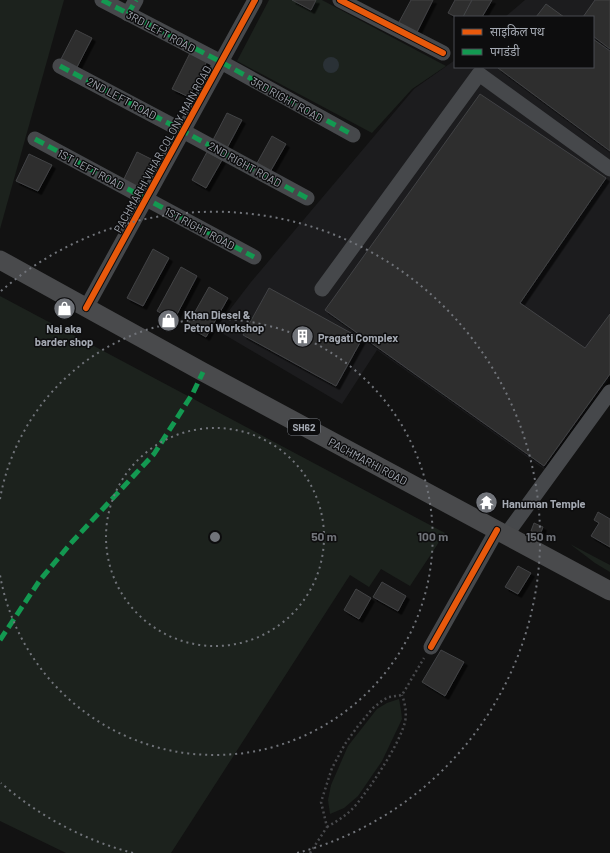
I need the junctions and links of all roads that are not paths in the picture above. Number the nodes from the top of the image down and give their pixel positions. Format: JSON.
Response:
{"nodes":[{"id":1,"x":102,"y":0,"type":"edge"},
{"id":2,"x":136,"y":0,"type":"edge"},
{"id":3,"x":255,"y":0,"type":"edge"},
{"id":4,"x":340,"y":0,"type":"edge"},
{"id":5,"x":128,"y":14,"type":"junction"},
{"id":6,"x":443,"y":53,"type":"dead end"},
{"id":7,"x":221,"y":62,"type":"junction"},
{"id":8,"x":60,"y":66,"type":"dead end"},
{"id":9,"x":183,"y":131,"type":"junction"},
{"id":10,"x":353,"y":135,"type":"dead end"},
{"id":11,"x":35,"y":139,"type":"dead end"},
{"id":12,"x":610,"y":169,"type":"edge"},
{"id":13,"x":307,"y":198,"type":"dead end"},
{"id":14,"x":146,"y":199,"type":"junction"},
{"id":15,"x":254,"y":257,"type":"dead end"},
{"id":16,"x":0,"y":260,"type":"edge"},
{"id":17,"x":322,"y":289,"type":"dead end"},
{"id":18,"x":86,"y":308,"type":"junction"},
{"id":19,"x":610,"y":392,"type":"edge"},
{"id":20,"x":501,"y":532,"type":"junction"},
{"id":21,"x":610,"y":591,"type":"edge"},
{"id":22,"x":431,"y":648,"type":"road end"}],
"edges":[{"from":1,"to":5,"type":"street","name":"3RD LEFT ROAD"},
{"from":2,"to":5,"type":"street"},
{"from":3,"to":7,"type":"street","name":"PACHMARHI VIHAR COLONY MAIN ROAD"},
{"from":4,"to":6,"type":"street"},
{"from":5,"to":7,"type":"street","name":"3RD LEFT ROAD"},
{"from":7,"to":9,"type":"street","name":"PACHMARHI VIHAR COLONY MAIN ROAD"},
{"from":7,"to":10,"type":"street","name":"3RD RIGHT ROAD"},
{"from":8,"to":9,"type":"street","name":"2ND LEFT ROAD"},
{"from":9,"to":13,"type":"street","name":"2ND RIGHT ROAD"},
{"from":9,"to":14,"type":"street","name":"PACHMARHI VIHAR COLONY MAIN ROAD"},
{"from":11,"to":14,"type":"street","name":"1ST LEFT ROAD"},
{"from":12,"to":17,"type":"street"},
{"from":14,"to":15,"type":"street","name":"1ST RIGHT ROAD"},
{"from":14,"to":18,"type":"street","name":"PACHMARHI VIHAR COLONY MAIN ROAD"},
{"from":16,"to":18,"type":"main road","name":"PACHMARHI ROAD","number":"SH62"},
{"from":18,"to":20,"type":"main road","name":"PACHMARHI ROAD","number":"SH62"},
{"from":19,"to":20,"type":"street"},
{"from":20,"to":21,"type":"main road","name":"PACHMARHI ROAD","number":"SH62"},
{"from":20,"to":22,"type":"street"}]}
